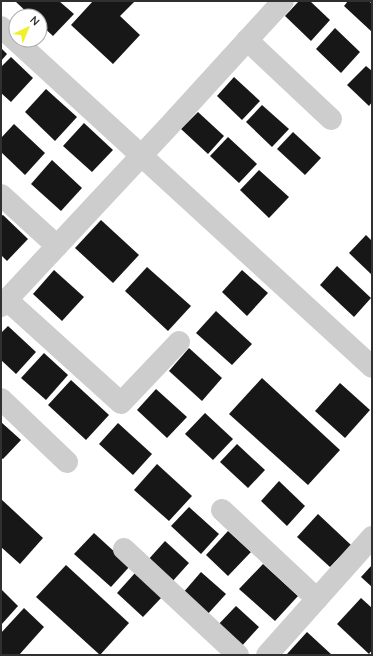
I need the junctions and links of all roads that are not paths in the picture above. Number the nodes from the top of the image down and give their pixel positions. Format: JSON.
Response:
{"nodes":[{"id":1,"x":283,"y":1,"type":"edge"},
{"id":2,"x":1,"y":27,"type":"edge"},
{"id":3,"x":247,"y":40,"type":"junction"},
{"id":4,"x":331,"y":119,"type":"dead end"},
{"id":5,"x":142,"y":155,"type":"junction"},
{"id":6,"x":1,"y":195,"type":"edge"},
{"id":7,"x":56,"y":246,"type":"junction"},
{"id":8,"x":4,"y":303,"type":"edge"},
{"id":9,"x":178,"y":342,"type":"dead end"},
{"id":10,"x":372,"y":367,"type":"edge"},
{"id":11,"x":1,"y":399,"type":"edge"},
{"id":12,"x":67,"y":462,"type":"dead end"},
{"id":13,"x":222,"y":510,"type":"dead end"},
{"id":14,"x":372,"y":537,"type":"edge"},
{"id":15,"x":124,"y":549,"type":"dead end"},
{"id":16,"x":317,"y":599,"type":"junction"},
{"id":17,"x":238,"y":655,"type":"edge"},
{"id":18,"x":267,"y":655,"type":"edge"}],
"edges":[{"from":1,"to":3,"type":"street"},
{"from":2,"to":5,"type":"street"},
{"from":3,"to":4,"type":"street"},
{"from":3,"to":5,"type":"street"},
{"from":5,"to":7,"type":"street"},
{"from":5,"to":10,"type":"street"},
{"from":6,"to":7,"type":"street"},
{"from":7,"to":8,"type":"street"},
{"from":8,"to":9,"type":"street"},
{"from":11,"to":12,"type":"street"},
{"from":13,"to":16,"type":"street"},
{"from":14,"to":16,"type":"street"},
{"from":15,"to":17,"type":"street"},
{"from":16,"to":18,"type":"street"}]}
